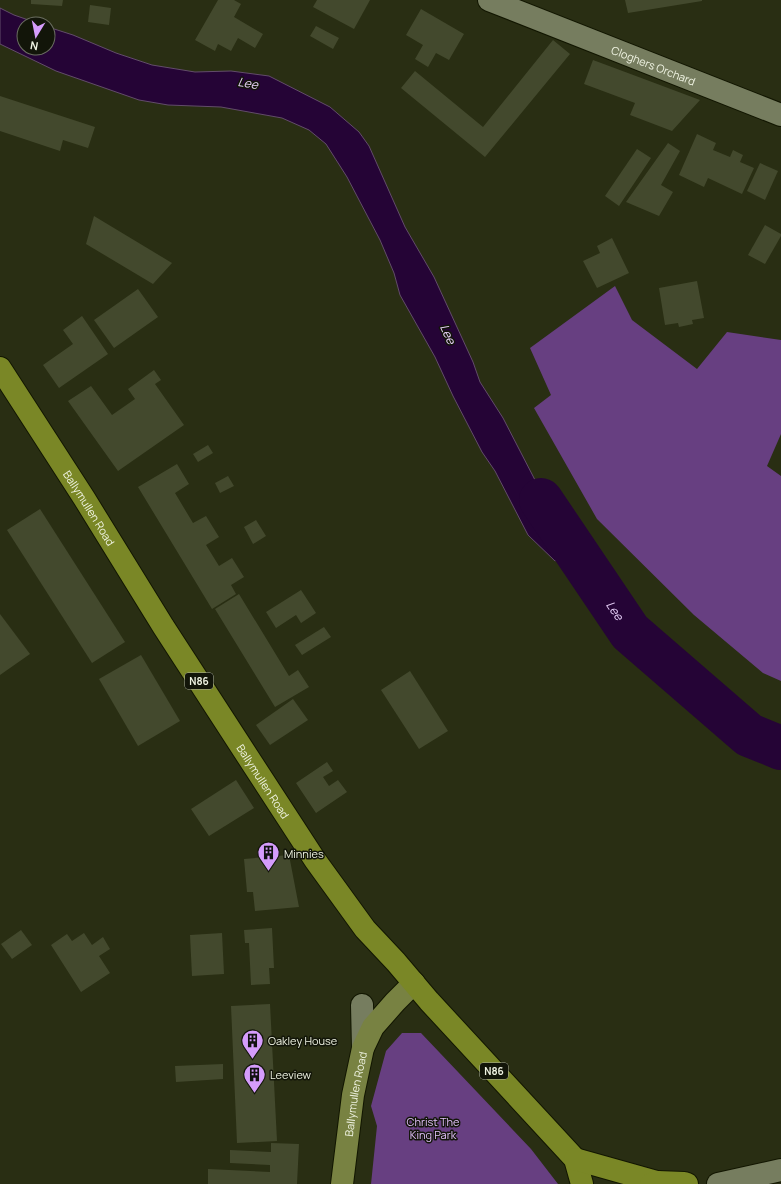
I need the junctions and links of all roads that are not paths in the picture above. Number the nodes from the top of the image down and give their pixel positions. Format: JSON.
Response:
{"nodes":[{"id":1,"x":489,"y":0,"type":"edge"},
{"id":2,"x":530,"y":7,"type":"edge"},
{"id":3,"x":781,"y":115,"type":"edge"},
{"id":4,"x":0,"y":368,"type":"edge"},
{"id":5,"x":414,"y":983,"type":"junction"},
{"id":6,"x":362,"y":1005,"type":"dead end"},
{"id":7,"x":363,"y":1048,"type":"junction"},
{"id":8,"x":575,"y":1159,"type":"junction"},
{"id":9,"x":781,"y":1170,"type":"edge"},
{"id":10,"x":654,"y":1183,"type":"edge"},
{"id":11,"x":342,"y":1184,"type":"edge"},
{"id":12,"x":582,"y":1184,"type":"edge"},
{"id":13,"x":688,"y":1184,"type":"edge"},
{"id":14,"x":718,"y":1184,"type":"edge"}],
"edges":[{"from":1,"to":2,"type":"street","name":"Cloghers Orchard"},
{"from":2,"to":3,"type":"street","name":"Cloghers Orchard"},
{"from":4,"to":5,"type":"main road","name":"Ballymullen Road","number":"N86"},
{"from":5,"to":7,"type":"main road"},
{"from":5,"to":8,"type":"main road","name":"Ballymullen Road","number":"N86"},
{"from":6,"to":7,"type":"street","name":"Ballymullen Road"},
{"from":7,"to":11,"type":"main road","name":"Ballymullen Road"},
{"from":8,"to":10,"type":"main road"},
{"from":8,"to":12,"type":"main road","number":"N86"},
{"from":9,"to":14,"type":"street"},
{"from":10,"to":13,"type":"main road"}]}
